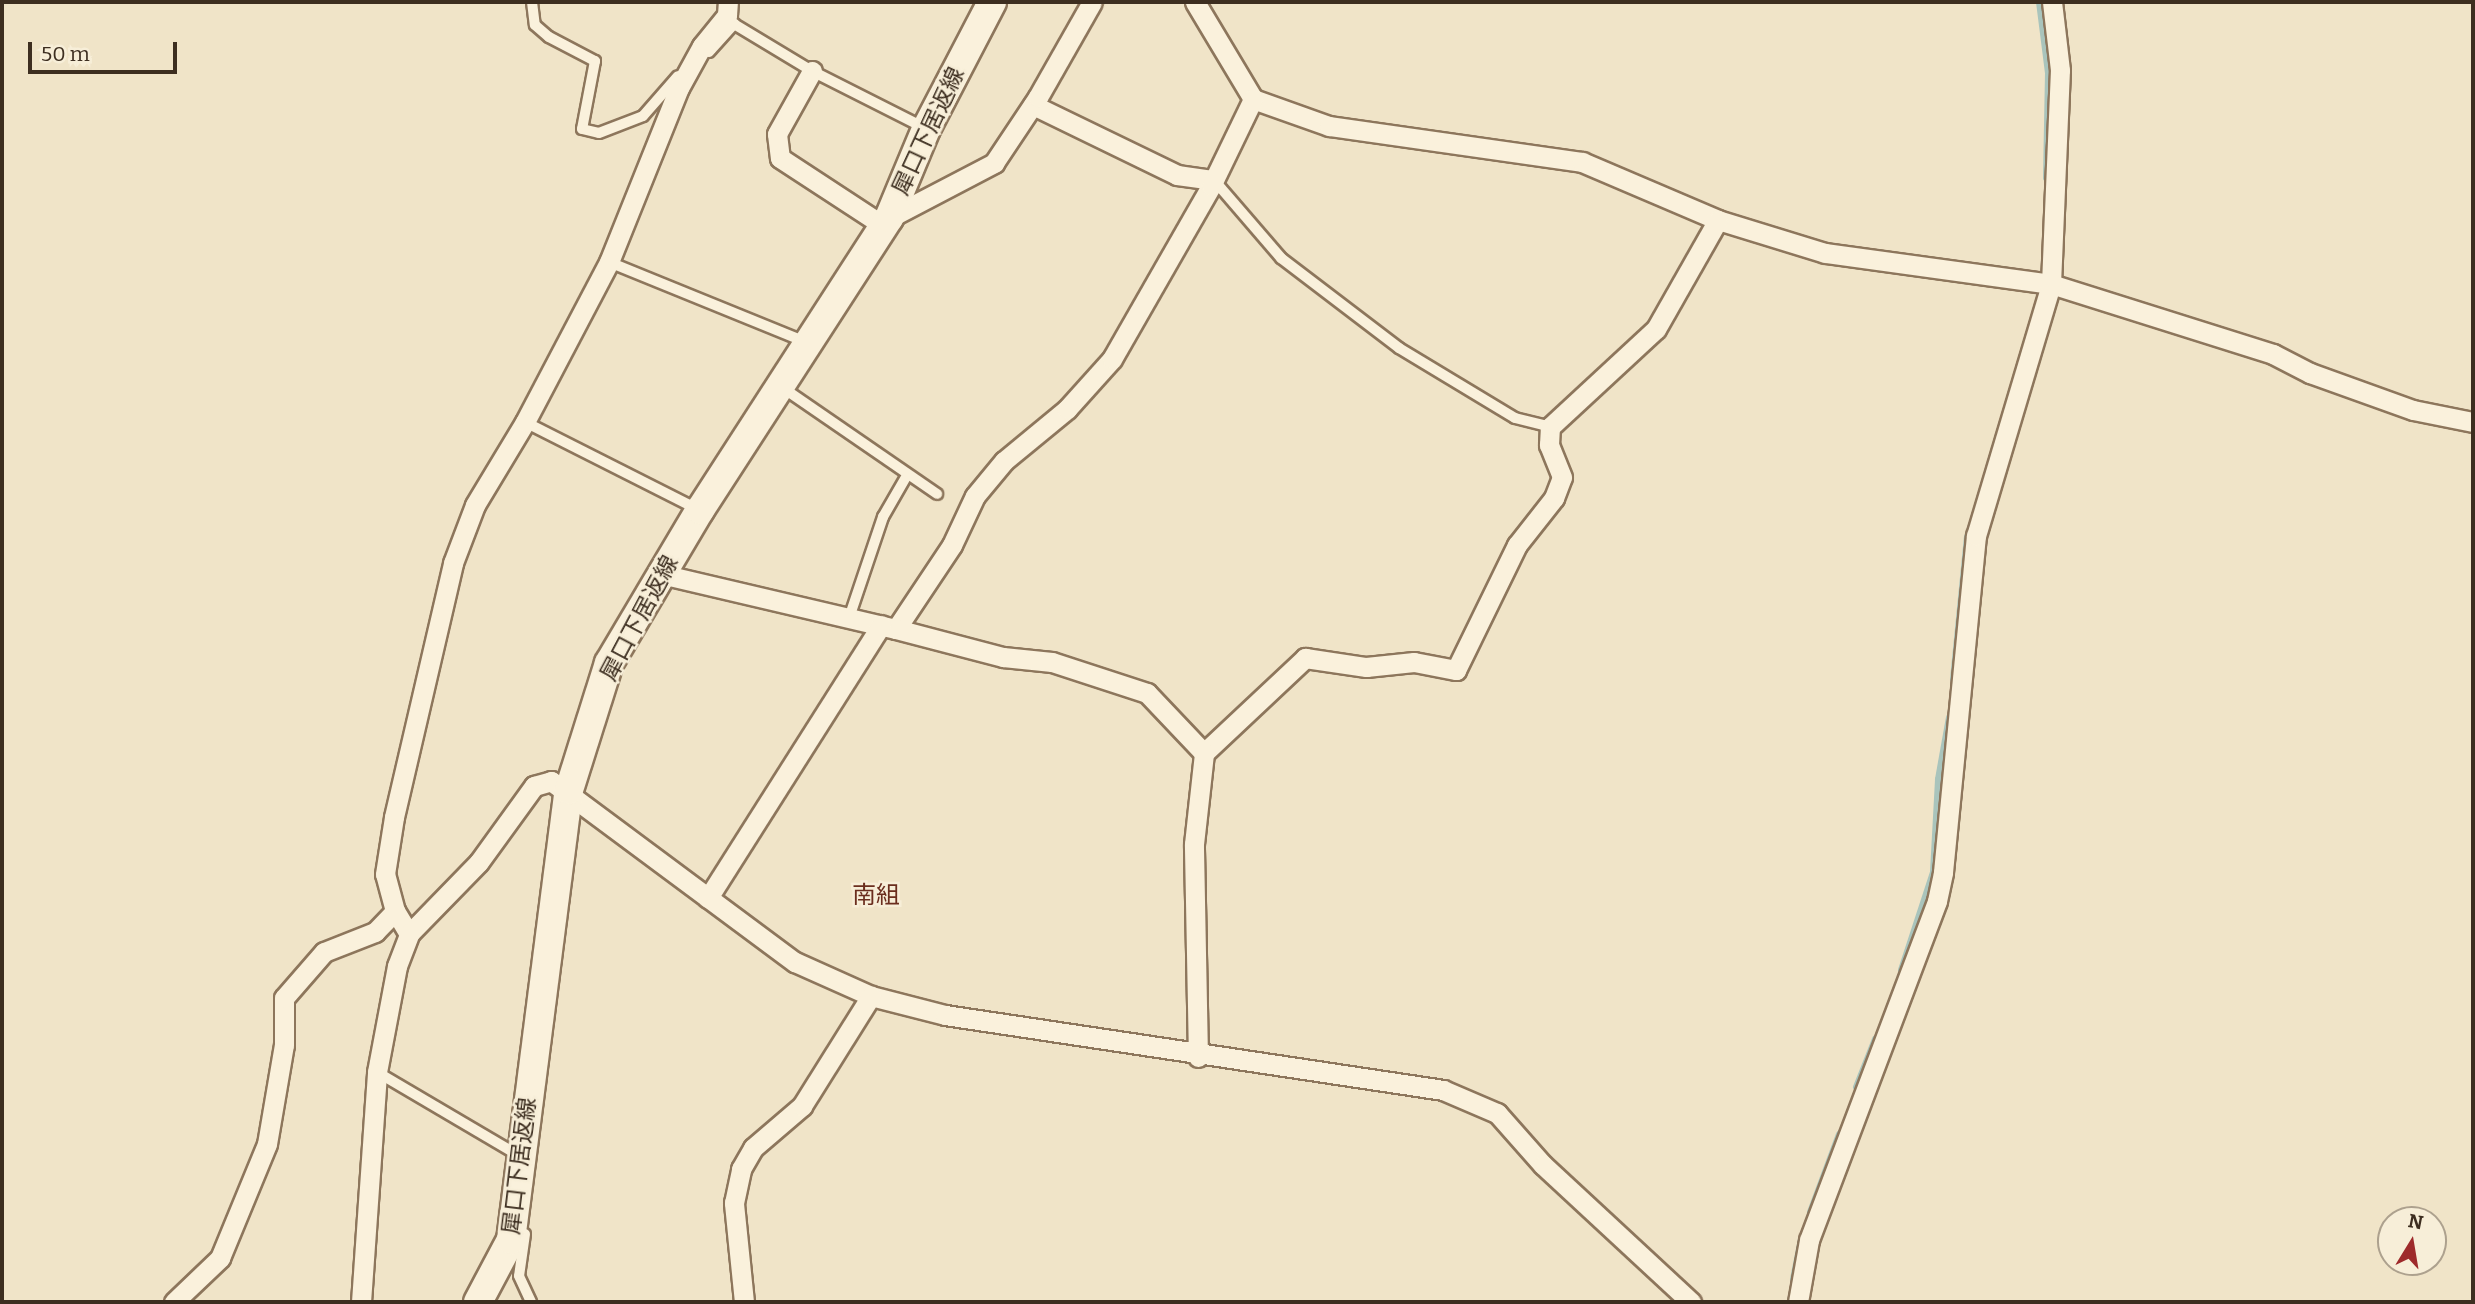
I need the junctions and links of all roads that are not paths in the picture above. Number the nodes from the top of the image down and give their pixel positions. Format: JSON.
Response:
{"nodes":[{"id":1,"x":532,"y":2,"type":"edge"},
{"id":2,"x":728,"y":2,"type":"edge"},
{"id":3,"x":992,"y":2,"type":"edge"},
{"id":4,"x":1092,"y":2,"type":"edge"},
{"id":5,"x":1195,"y":2,"type":"edge"},
{"id":6,"x":2052,"y":2,"type":"edge"},
{"id":7,"x":697,"y":55,"type":"junction"},
{"id":8,"x":812,"y":71,"type":"junction"},
{"id":9,"x":685,"y":78,"type":"junction"},
{"id":10,"x":1253,"y":99,"type":"junction"},
{"id":11,"x":1033,"y":105,"type":"junction"},
{"id":12,"x":926,"y":129,"type":"junction"},
{"id":13,"x":1214,"y":180,"type":"junction"},
{"id":14,"x":1718,"y":220,"type":"junction"},
{"id":15,"x":886,"y":222,"type":"junction"},
{"id":16,"x":609,"y":262,"type":"junction"},
{"id":17,"x":2051,"y":284,"type":"junction"},
{"id":18,"x":808,"y":343,"type":"junction"},
{"id":19,"x":780,"y":386,"type":"junction"},
{"id":20,"x":525,"y":422,"type":"junction"},
{"id":21,"x":2473,"y":422,"type":"edge"},
{"id":22,"x":1550,"y":427,"type":"junction"},
{"id":23,"x":906,"y":477,"type":"junction"},
{"id":24,"x":937,"y":494,"type":"dead end"},
{"id":25,"x":701,"y":510,"type":"junction"},
{"id":26,"x":661,"y":574,"type":"junction"},
{"id":27,"x":849,"y":618,"type":"junction"},
{"id":28,"x":888,"y":627,"type":"junction"},
{"id":29,"x":1204,"y":753,"type":"junction"},
{"id":30,"x":569,"y":790,"type":"junction"},
{"id":31,"x":708,"y":898,"type":"junction"},
{"id":32,"x":395,"y":911,"type":"junction"},
{"id":33,"x":409,"y":933,"type":"junction"},
{"id":34,"x":871,"y":996,"type":"junction"},
{"id":35,"x":1198,"y":1057,"type":"junction"},
{"id":36,"x":377,"y":1072,"type":"junction"},
{"id":37,"x":528,"y":1161,"type":"junction"},
{"id":38,"x":526,"y":1227,"type":"dead end"},
{"id":39,"x":174,"y":1302,"type":"edge"},
{"id":40,"x":361,"y":1302,"type":"edge"},
{"id":41,"x":478,"y":1302,"type":"edge"},
{"id":42,"x":531,"y":1302,"type":"edge"},
{"id":43,"x":744,"y":1302,"type":"edge"},
{"id":44,"x":1691,"y":1302,"type":"edge"},
{"id":45,"x":1798,"y":1302,"type":"edge"}],
"edges":[{"from":1,"to":7,"type":"lane"},
{"from":2,"to":7,"type":"street"},
{"from":3,"to":12,"type":"main road","name":"犀口下居返線"},
{"from":4,"to":11,"type":"street"},
{"from":5,"to":10,"type":"street"},
{"from":6,"to":17,"type":"street"},
{"from":7,"to":9,"type":"street"},
{"from":8,"to":9,"type":"lane"},
{"from":8,"to":12,"type":"lane"},
{"from":8,"to":15,"type":"street"},
{"from":9,"to":16,"type":"street"},
{"from":10,"to":13,"type":"street"},
{"from":10,"to":14,"type":"street"},
{"from":11,"to":13,"type":"street"},
{"from":11,"to":15,"type":"street"},
{"from":12,"to":15,"type":"main road","name":"犀口下居返線"},
{"from":13,"to":22,"type":"lane"},
{"from":13,"to":28,"type":"street"},
{"from":14,"to":17,"type":"street"},
{"from":14,"to":22,"type":"street"},
{"from":15,"to":18,"type":"main road","name":"犀口下居返線"},
{"from":16,"to":18,"type":"lane"},
{"from":16,"to":20,"type":"street"},
{"from":17,"to":21,"type":"street"},
{"from":17,"to":45,"type":"street"},
{"from":18,"to":19,"type":"main road","name":"犀口下居返線"},
{"from":19,"to":23,"type":"lane"},
{"from":19,"to":25,"type":"main road","name":"犀口下居返線"},
{"from":20,"to":25,"type":"lane"},
{"from":20,"to":32,"type":"street"},
{"from":22,"to":29,"type":"street"},
{"from":23,"to":24,"type":"lane"},
{"from":23,"to":27,"type":"lane"},
{"from":25,"to":26,"type":"main road","name":"犀口下居返線"},
{"from":26,"to":27,"type":"street"},
{"from":26,"to":30,"type":"main road","name":"犀口下居返線"},
{"from":27,"to":28,"type":"street"},
{"from":28,"to":29,"type":"street"},
{"from":28,"to":31,"type":"street"},
{"from":29,"to":35,"type":"street"},
{"from":30,"to":31,"type":"street"},
{"from":30,"to":33,"type":"street"},
{"from":30,"to":37,"type":"main road","name":"犀口下居返線"},
{"from":31,"to":34,"type":"street"},
{"from":32,"to":33,"type":"street"},
{"from":32,"to":39,"type":"street"},
{"from":33,"to":36,"type":"street"},
{"from":34,"to":35,"type":"street"},
{"from":34,"to":43,"type":"street"},
{"from":35,"to":44,"type":"street"},
{"from":36,"to":37,"type":"lane"},
{"from":36,"to":40,"type":"street"},
{"from":37,"to":41,"type":"main road","name":"犀口下居返線"},
{"from":38,"to":42,"type":"lane"}]}
